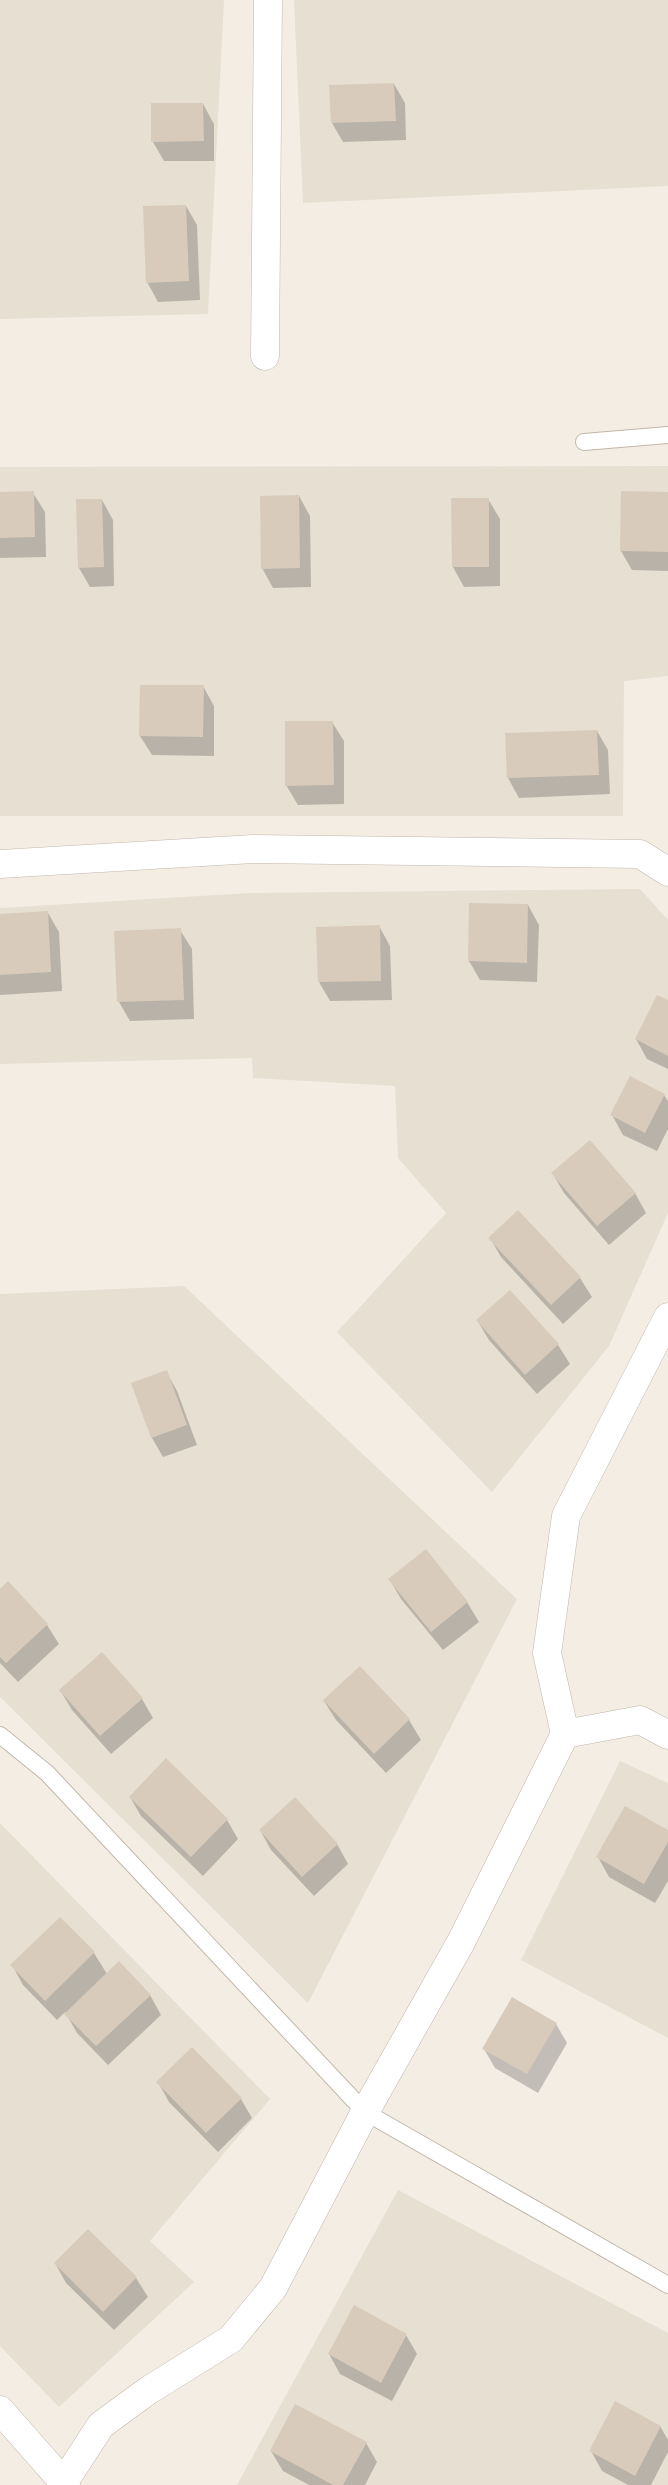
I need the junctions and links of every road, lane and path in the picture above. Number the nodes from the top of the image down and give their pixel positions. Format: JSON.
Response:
{"nodes":[{"id":1,"x":268,"y":0,"type":"edge"},
{"id":2,"x":265,"y":356,"type":"dead end"},
{"id":3,"x":668,"y":435,"type":"edge"},
{"id":4,"x":584,"y":442,"type":"dead end"},
{"id":5,"x":0,"y":864,"type":"edge"},
{"id":6,"x":668,"y":872,"type":"edge"},
{"id":7,"x":668,"y":1317,"type":"edge"},
{"id":8,"x":565,"y":1734,"type":"junction"},
{"id":9,"x":0,"y":1735,"type":"edge"},
{"id":10,"x":668,"y":1735,"type":"edge"},
{"id":11,"x":365,"y":2112,"type":"junction"},
{"id":12,"x":668,"y":2285,"type":"edge"},
{"id":13,"x":0,"y":2410,"type":"edge"},
{"id":14,"x":64,"y":2483,"type":"edge"}],
"edges":[{"from":1,"to":2,"type":"street"},
{"from":3,"to":4,"type":"lane"},
{"from":5,"to":6,"type":"street"},
{"from":7,"to":8,"type":"street"},
{"from":8,"to":10,"type":"street"},
{"from":8,"to":11,"type":"street"},
{"from":9,"to":11,"type":"lane"},
{"from":11,"to":12,"type":"lane"},
{"from":11,"to":14,"type":"street"},
{"from":13,"to":14,"type":"street"}]}
